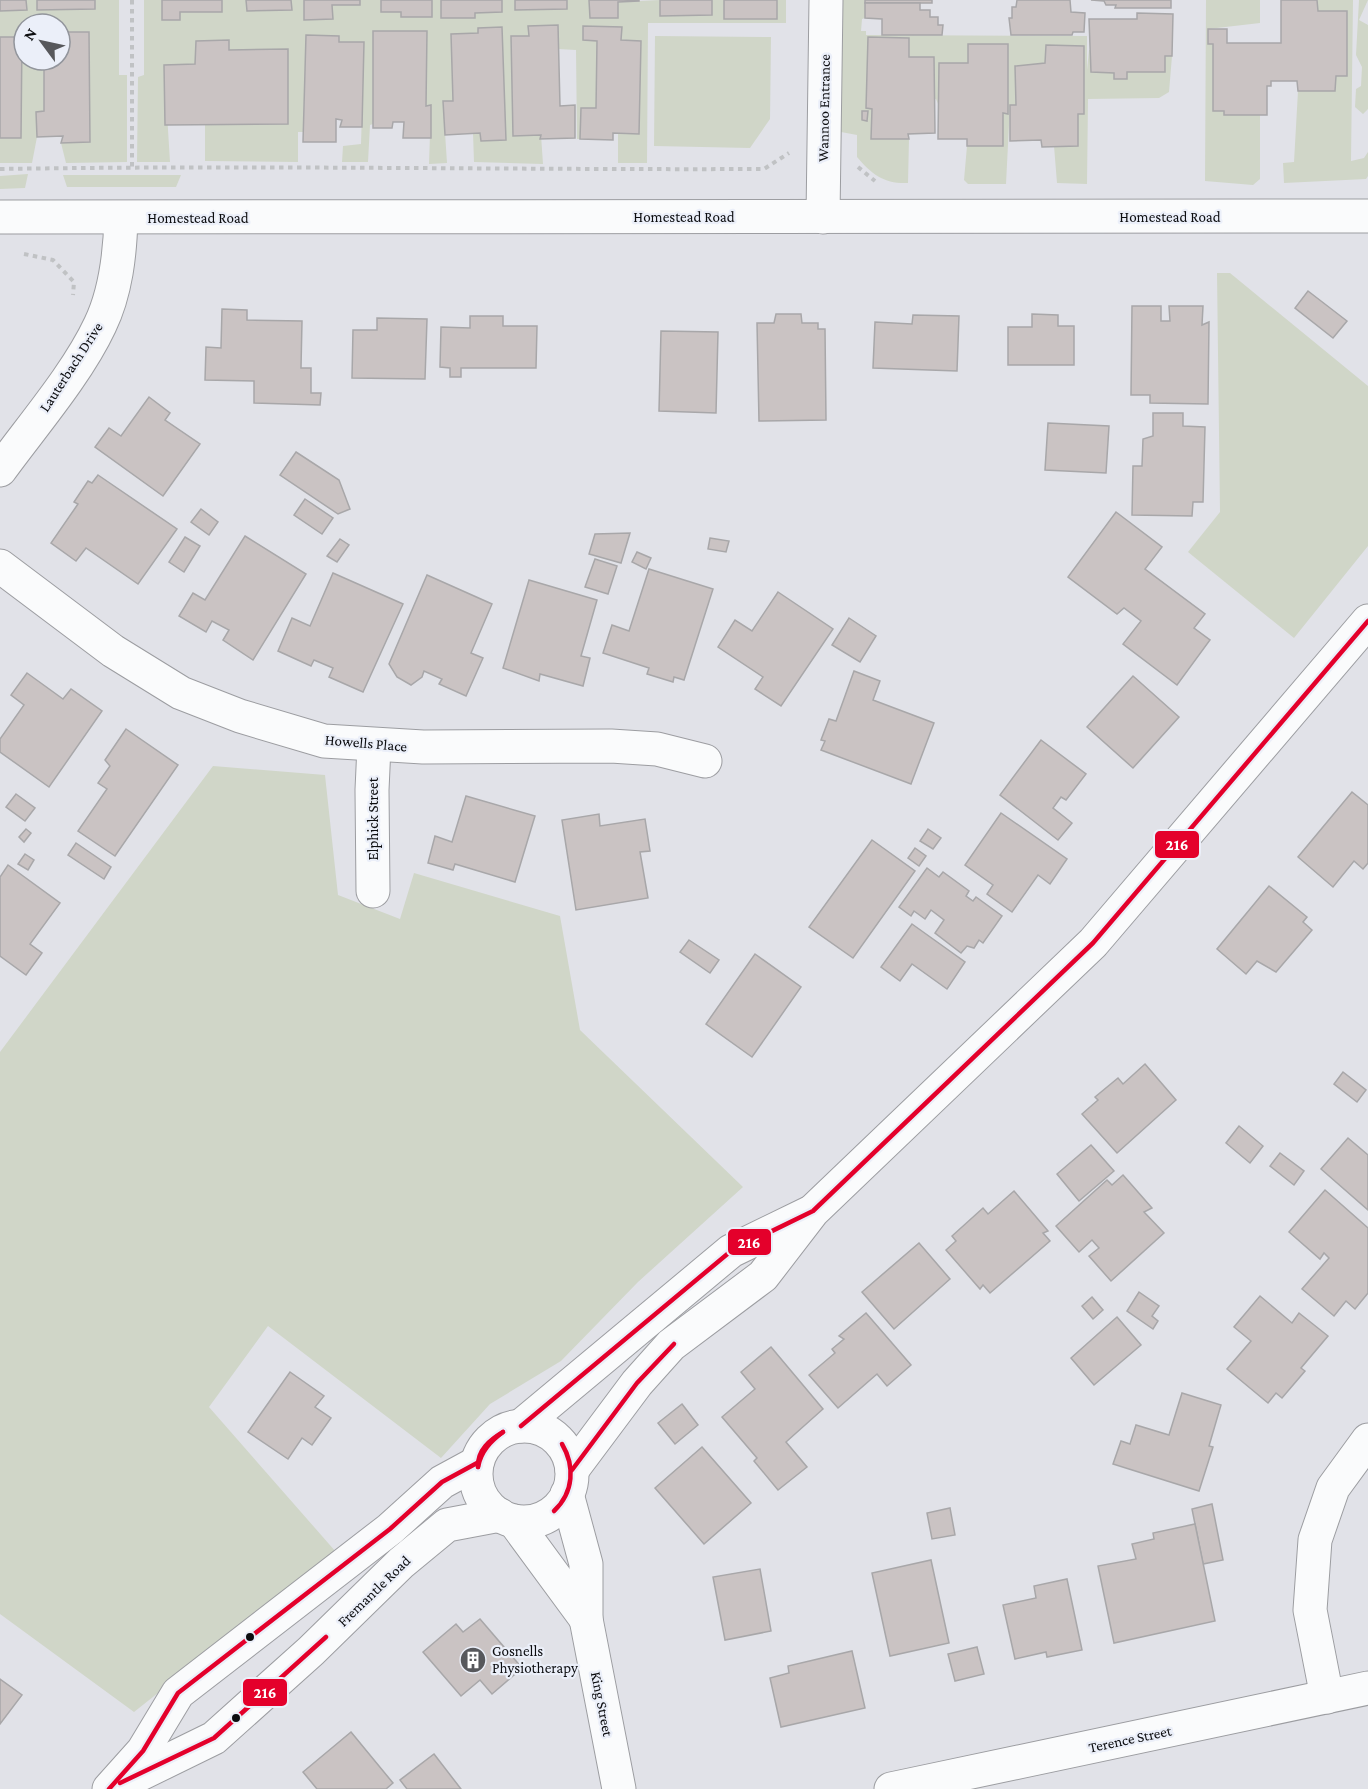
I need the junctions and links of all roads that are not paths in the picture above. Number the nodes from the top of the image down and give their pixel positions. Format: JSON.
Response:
{"nodes":[{"id":1,"x":826,"y":0,"type":"edge"},
{"id":2,"x":1368,"y":216,"type":"edge"},
{"id":3,"x":823,"y":217,"type":"junction"},
{"id":4,"x":0,"y":218,"type":"edge"},
{"id":5,"x":122,"y":218,"type":"junction"},
{"id":6,"x":0,"y":470,"type":"edge"},
{"id":7,"x":0,"y":566,"type":"edge"},
{"id":8,"x":1368,"y":621,"type":"edge"},
{"id":9,"x":374,"y":746,"type":"junction"},
{"id":10,"x":705,"y":761,"type":"dead end"},
{"id":11,"x":373,"y":891,"type":"dead end"},
{"id":12,"x":813,"y":1211,"type":"junction"},
{"id":13,"x":521,"y":1426,"type":"junction"},
{"id":14,"x":1368,"y":1440,"type":"edge"},
{"id":15,"x":477,"y":1463,"type":"junction"},
{"id":16,"x":570,"y":1482,"type":"junction"},
{"id":17,"x":507,"y":1518,"type":"junction"},
{"id":18,"x":586,"y":1619,"type":"junction"},
{"id":19,"x":1368,"y":1688,"type":"edge"},
{"id":20,"x":1327,"y":1697,"type":"junction"},
{"id":21,"x":110,"y":1789,"type":"edge"},
{"id":22,"x":619,"y":1789,"type":"edge"},
{"id":23,"x":891,"y":1789,"type":"edge"}],
"edges":[{"from":1,"to":3,"type":"street","name":"Wannoo Entrance"},
{"from":2,"to":3,"type":"street","name":"Homestead Road"},
{"from":3,"to":5,"type":"street","name":"Homestead Road"},
{"from":4,"to":5,"type":"street","name":"Homestead Road"},
{"from":5,"to":6,"type":"street","name":"Lauterbach Drive"},
{"from":7,"to":9,"type":"street","name":"Howells Place"},
{"from":8,"to":12,"type":"street"},
{"from":9,"to":10,"type":"street","name":"Howells Place"},
{"from":9,"to":11,"type":"street","name":"Elphick Street"},
{"from":12,"to":13,"type":"street"},
{"from":12,"to":16,"type":"street"},
{"from":13,"to":15,"type":"street"},
{"from":13,"to":16,"type":"street"},
{"from":14,"to":20,"type":"street"},
{"from":15,"to":17,"type":"street"},
{"from":15,"to":21,"type":"street","name":"Fremantle Road"},
{"from":16,"to":17,"type":"street"},
{"from":16,"to":18,"type":"street","name":"King Street"},
{"from":17,"to":18,"type":"street","name":"King Street"},
{"from":17,"to":21,"type":"street","name":"Fremantle Road"},
{"from":18,"to":22,"type":"street","name":"King Street"},
{"from":19,"to":20,"type":"street","name":"Terence Street"},
{"from":20,"to":23,"type":"street","name":"Terence Street"}]}
